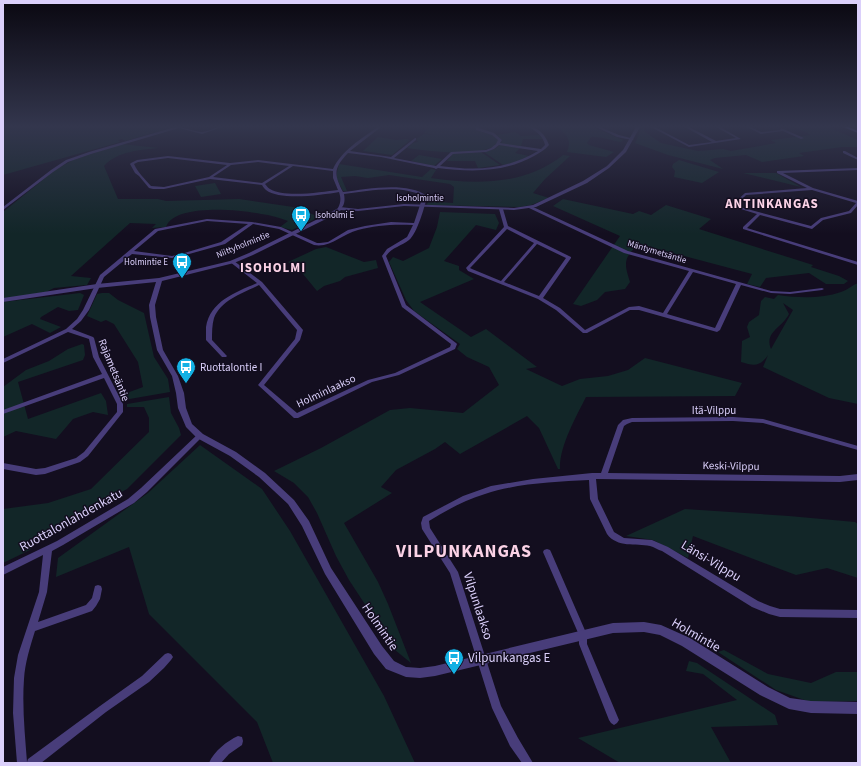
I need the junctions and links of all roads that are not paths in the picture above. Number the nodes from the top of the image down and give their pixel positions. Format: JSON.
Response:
{"nodes":[{"id":1,"x":64,"y":163,"type":"edge"},
{"id":2,"x":134,"y":163,"type":"edge"},
{"id":3,"x":219,"y":163,"type":"edge"},
{"id":4,"x":242,"y":163,"type":"edge"},
{"id":5,"x":273,"y":163,"type":"edge"},
{"id":6,"x":337,"y":163,"type":"edge"},
{"id":7,"x":413,"y":163,"type":"edge"},
{"id":8,"x":442,"y":163,"type":"edge"},
{"id":9,"x":518,"y":163,"type":"edge"},
{"id":10,"x":612,"y":163,"type":"edge"},
{"id":11,"x":230,"y":164,"type":"junction"},
{"id":12,"x":292,"y":165,"type":"junction"},
{"id":13,"x":436,"y":168,"type":"junction"},
{"id":14,"x":858,"y":169,"type":"edge"},
{"id":15,"x":334,"y":170,"type":"junction"},
{"id":16,"x":210,"y":178,"type":"junction"},
{"id":17,"x":263,"y":184,"type":"junction"},
{"id":18,"x":812,"y":189,"type":"junction"},
{"id":19,"x":341,"y":192,"type":"junction"},
{"id":20,"x":858,"y":202,"type":"edge"},
{"id":21,"x":423,"y":206,"type":"junction"},
{"id":22,"x":530,"y":207,"type":"junction"},
{"id":23,"x":340,"y":208,"type":"junction"},
{"id":24,"x":501,"y":209,"type":"junction"},
{"id":25,"x":3,"y":210,"type":"edge"},
{"id":26,"x":760,"y":213,"type":"junction"},
{"id":27,"x":252,"y":223,"type":"junction"},
{"id":28,"x":415,"y":224,"type":"junction"},
{"id":29,"x":506,"y":227,"type":"junction"},
{"id":30,"x":294,"y":233,"type":"junction"},
{"id":31,"x":537,"y":242,"type":"junction"},
{"id":32,"x":130,"y":252,"type":"junction"},
{"id":33,"x":232,"y":262,"type":"junction"},
{"id":34,"x":858,"y":264,"type":"edge"},
{"id":35,"x":691,"y":271,"type":"junction"},
{"id":36,"x":159,"y":280,"type":"junction"},
{"id":37,"x":260,"y":283,"type":"junction"},
{"id":38,"x":501,"y":283,"type":"junction"},
{"id":39,"x":739,"y":283,"type":"junction"},
{"id":40,"x":98,"y":286,"type":"junction"},
{"id":41,"x":822,"y":289,"type":"dead end"},
{"id":42,"x":540,"y":298,"type":"junction"},
{"id":43,"x":3,"y":300,"type":"edge"},
{"id":44,"x":664,"y":315,"type":"junction"},
{"id":45,"x":68,"y":330,"type":"junction"},
{"id":46,"x":224,"y":356,"type":"dead end"},
{"id":47,"x":3,"y":361,"type":"edge"},
{"id":48,"x":105,"y":375,"type":"junction"},
{"id":49,"x":3,"y":412,"type":"edge"},
{"id":50,"x":200,"y":436,"type":"junction"},
{"id":51,"x":858,"y":448,"type":"edge"},
{"id":52,"x":3,"y":466,"type":"edge"},
{"id":53,"x":592,"y":476,"type":"junction"},
{"id":54,"x":604,"y":476,"type":"junction"},
{"id":55,"x":858,"y":476,"type":"edge"},
{"id":56,"x":48,"y":549,"type":"junction"},
{"id":57,"x":547,"y":552,"type":"dead end"},
{"id":58,"x":3,"y":571,"type":"edge"},
{"id":59,"x":98,"y":589,"type":"dead end"},
{"id":60,"x":858,"y":614,"type":"edge"},
{"id":61,"x":32,"y":628,"type":"junction"},
{"id":62,"x":583,"y":635,"type":"junction"},
{"id":63,"x":168,"y":657,"type":"dead end"},
{"id":64,"x":481,"y":659,"type":"junction"},
{"id":65,"x":858,"y":708,"type":"edge"},
{"id":66,"x":614,"y":720,"type":"dead end"},
{"id":67,"x":238,"y":741,"type":"dead end"},
{"id":68,"x":22,"y":763,"type":"edge"},
{"id":69,"x":32,"y":763,"type":"edge"},
{"id":70,"x":214,"y":763,"type":"edge"},
{"id":71,"x":528,"y":763,"type":"edge"}],
"edges":[{"from":1,"to":25,"type":"street"},
{"from":2,"to":16,"type":"street"},
{"from":3,"to":11,"type":"street"},
{"from":4,"to":11,"type":"street"},
{"from":5,"to":12,"type":"street"},
{"from":6,"to":15,"type":"street"},
{"from":7,"to":13,"type":"street"},
{"from":8,"to":13,"type":"street"},
{"from":9,"to":13,"type":"street"},
{"from":10,"to":22,"type":"street","name":"Isoholmintie"},
{"from":11,"to":16,"type":"street"},
{"from":12,"to":15,"type":"street"},
{"from":12,"to":17,"type":"street"},
{"from":14,"to":18,"type":"street"},
{"from":15,"to":19,"type":"street"},
{"from":16,"to":17,"type":"street"},
{"from":17,"to":19,"type":"street"},
{"from":18,"to":20,"type":"street"},
{"from":18,"to":26,"type":"street"},
{"from":19,"to":21,"type":"street"},
{"from":19,"to":23,"type":"street"},
{"from":20,"to":26,"type":"street"},
{"from":21,"to":23,"type":"street","name":"Isoholmintie"},
{"from":21,"to":24,"type":"street","name":"Isoholmintie"},
{"from":21,"to":28,"type":"street"},
{"from":22,"to":24,"type":"street","name":"Isoholmintie"},
{"from":22,"to":35,"type":"street","name":"Mäntymetsäntie"},
{"from":23,"to":30,"type":"street","name":"Niittyholmintie"},
{"from":24,"to":29,"type":"street"},
{"from":26,"to":34,"type":"street"},
{"from":27,"to":30,"type":"street"},
{"from":27,"to":32,"type":"street"},
{"from":27,"to":32,"type":"street"},
{"from":28,"to":30,"type":"street"},
{"from":28,"to":37,"type":"street","name":"Holminlaakso"},
{"from":29,"to":31,"type":"street"},
{"from":29,"to":38,"type":"street"},
{"from":30,"to":33,"type":"street","name":"Niittyholmintie"},
{"from":31,"to":38,"type":"street"},
{"from":31,"to":42,"type":"street"},
{"from":32,"to":40,"type":"street"},
{"from":33,"to":36,"type":"street","name":"Niittyholmintie"},
{"from":33,"to":37,"type":"street","name":"Holminlaakso"},
{"from":35,"to":39,"type":"street","name":"Mäntymetsäntie"},
{"from":35,"to":44,"type":"street"},
{"from":36,"to":40,"type":"street","name":"Niittyholmintie"},
{"from":36,"to":50,"type":"street","name":"Holmintie"},
{"from":37,"to":46,"type":"street"},
{"from":38,"to":42,"type":"street"},
{"from":39,"to":41,"type":"street","name":"Mäntymetsäntie"},
{"from":39,"to":44,"type":"street"},
{"from":40,"to":43,"type":"street","name":"Niittyholmintie"},
{"from":40,"to":45,"type":"street"},
{"from":42,"to":44,"type":"street"},
{"from":45,"to":47,"type":"street"},
{"from":45,"to":48,"type":"street","name":"Rajametsäntie"},
{"from":48,"to":49,"type":"street"},
{"from":48,"to":52,"type":"street","name":"Rajametsäntie"},
{"from":50,"to":56,"type":"street","name":"Ruottalonlahdenkatu"},
{"from":50,"to":64,"type":"street","name":"Holmintie"},
{"from":51,"to":54,"type":"street","name":"Itä-Vilppu"},
{"from":53,"to":54,"type":"street","name":"Vilpunlaakso"},
{"from":53,"to":60,"type":"street","name":"Länsi-Vilppu"},
{"from":53,"to":64,"type":"street","name":"Vilpunlaakso"},
{"from":54,"to":55,"type":"street","name":"Keski-Vilppu"},
{"from":56,"to":58,"type":"street","name":"Ruottalonlahdenkatu"},
{"from":56,"to":61,"type":"street"},
{"from":57,"to":62,"type":"street"},
{"from":59,"to":61,"type":"street"},
{"from":61,"to":68,"type":"street"},
{"from":62,"to":64,"type":"street","name":"Holmintie"},
{"from":62,"to":65,"type":"street","name":"Holmintie"},
{"from":62,"to":66,"type":"street"},
{"from":63,"to":69,"type":"street"},
{"from":64,"to":71,"type":"street","name":"Vilpunlaakso"},
{"from":67,"to":70,"type":"street"}]}
